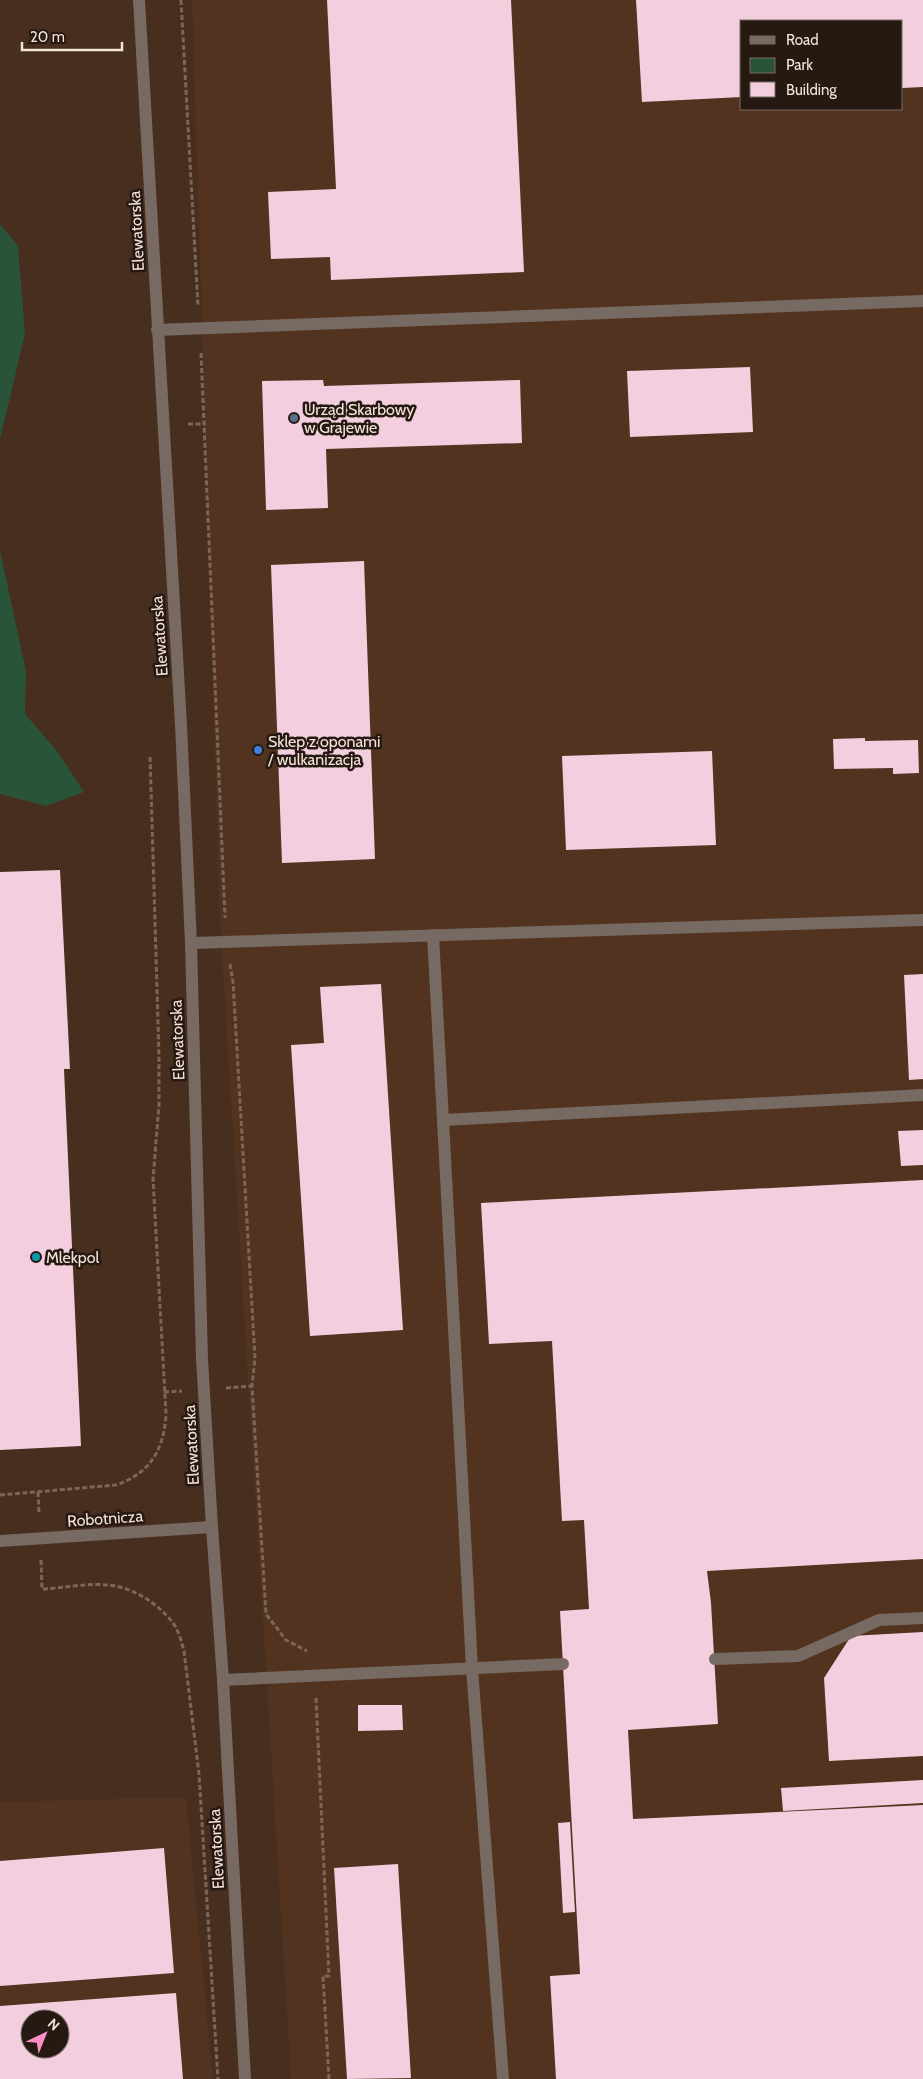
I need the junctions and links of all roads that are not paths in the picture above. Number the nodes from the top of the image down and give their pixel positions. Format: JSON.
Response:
{"nodes":[{"id":1,"x":140,"y":0,"type":"edge"},
{"id":2,"x":923,"y":301,"type":"edge"},
{"id":3,"x":157,"y":330,"type":"junction"},
{"id":4,"x":923,"y":920,"type":"edge"},
{"id":5,"x":433,"y":936,"type":"junction"},
{"id":6,"x":191,"y":943,"type":"junction"},
{"id":7,"x":923,"y":1095,"type":"edge"},
{"id":8,"x":443,"y":1120,"type":"junction"},
{"id":9,"x":212,"y":1527,"type":"junction"},
{"id":10,"x":0,"y":1541,"type":"edge"},
{"id":11,"x":923,"y":1618,"type":"edge"},
{"id":12,"x":715,"y":1659,"type":"dead end"},
{"id":13,"x":563,"y":1664,"type":"dead end"},
{"id":14,"x":472,"y":1668,"type":"junction"},
{"id":15,"x":223,"y":1680,"type":"junction"},
{"id":16,"x":245,"y":2079,"type":"edge"},
{"id":17,"x":503,"y":2079,"type":"edge"}],
"edges":[{"from":1,"to":3,"type":"street","name":"Elewatorska"},
{"from":2,"to":3,"type":"street"},
{"from":3,"to":6,"type":"street","name":"Elewatorska"},
{"from":4,"to":5,"type":"street"},
{"from":5,"to":6,"type":"street"},
{"from":5,"to":8,"type":"street"},
{"from":6,"to":9,"type":"street","name":"Elewatorska"},
{"from":7,"to":8,"type":"street"},
{"from":8,"to":14,"type":"street"},
{"from":9,"to":10,"type":"street","name":"Robotnicza"},
{"from":9,"to":15,"type":"street","name":"Elewatorska"},
{"from":11,"to":12,"type":"street"},
{"from":13,"to":14,"type":"street"},
{"from":14,"to":15,"type":"street"},
{"from":14,"to":17,"type":"street"},
{"from":15,"to":16,"type":"street","name":"Elewatorska"}]}
